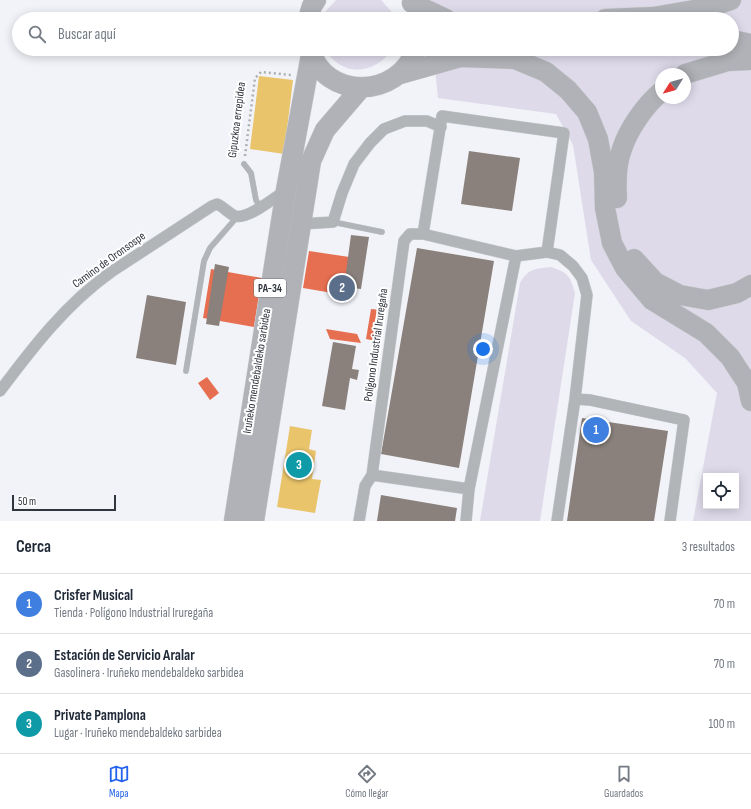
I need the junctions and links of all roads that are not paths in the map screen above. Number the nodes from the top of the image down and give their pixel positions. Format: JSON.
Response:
{"nodes":[{"id":1,"x":316,"y":0,"type":"edge"},
{"id":2,"x":731,"y":0,"type":"edge"},
{"id":3,"x":413,"y":7,"type":"edge"},
{"id":4,"x":310,"y":12,"type":"edge"},
{"id":5,"x":427,"y":12,"type":"edge"},
{"id":6,"x":682,"y":12,"type":"edge"},
{"id":7,"x":739,"y":41,"type":"edge"},
{"id":8,"x":751,"y":44,"type":"edge"},
{"id":9,"x":739,"y":55,"type":"edge"},
{"id":10,"x":309,"y":56,"type":"edge"},
{"id":11,"x":312,"y":56,"type":"edge"},
{"id":12,"x":413,"y":56,"type":"edge"},
{"id":13,"x":463,"y":56,"type":"edge"},
{"id":14,"x":459,"y":57,"type":"junction"},
{"id":15,"x":751,"y":58,"type":"edge"},
{"id":16,"x":691,"y":72,"type":"edge"},
{"id":17,"x":400,"y":74,"type":"junction"},
{"id":18,"x":361,"y":88,"type":"junction"},
{"id":19,"x":655,"y":99,"type":"edge"},
{"id":20,"x":441,"y":127,"type":"junction"},
{"id":21,"x":244,"y":164,"type":"road end"},
{"id":22,"x":286,"y":190,"type":"junction"},
{"id":23,"x":260,"y":207,"type":"junction"},
{"id":24,"x":237,"y":217,"type":"junction"},
{"id":25,"x":333,"y":222,"type":"junction"},
{"id":26,"x":301,"y":224,"type":"junction"},
{"id":27,"x":382,"y":232,"type":"dead end"},
{"id":28,"x":423,"y":234,"type":"junction"},
{"id":29,"x":547,"y":252,"type":"junction"},
{"id":30,"x":516,"y":256,"type":"junction"},
{"id":31,"x":751,"y":285,"type":"edge"},
{"id":32,"x":186,"y":371,"type":"dead end"},
{"id":33,"x":0,"y":391,"type":"edge"},
{"id":34,"x":575,"y":399,"type":"junction"},
{"id":35,"x":751,"y":401,"type":"edge"},
{"id":36,"x":372,"y":475,"type":"junction"},
{"id":37,"x":469,"y":489,"type":"junction"},
{"id":38,"x":234,"y":521,"type":"edge"},
{"id":39,"x":254,"y":521,"type":"edge"},
{"id":40,"x":359,"y":521,"type":"edge"},
{"id":41,"x":466,"y":521,"type":"edge"},
{"id":42,"x":557,"y":521,"type":"edge"},
{"id":43,"x":670,"y":521,"type":"edge"}],
"edges":[{"from":1,"to":4,"type":"highway"},
{"from":2,"to":6,"type":"highway"},
{"from":3,"to":5,"type":"highway"},
{"from":7,"to":8,"type":"highway"},
{"from":9,"to":15,"type":"highway"},
{"from":10,"to":22,"type":"highway","name":"Iruñeko mendebaldeko sarbidea","number":"PA-34"},
{"from":11,"to":18,"type":"highway","number":"PA-34"},
{"from":12,"to":17,"type":"highway","number":"PA-34"},
{"from":13,"to":14,"type":"highway","number":"PA-34"},
{"from":14,"to":17,"type":"highway","number":"PA-34"},
{"from":14,"to":35,"type":"highway"},
{"from":15,"to":16,"type":"highway"},
{"from":17,"to":18,"type":"highway","number":"PA-34"},
{"from":18,"to":26,"type":"highway","name":"Iruñeko mendebaldeko sarbidea","number":"PA-34"},
{"from":19,"to":31,"type":"highway"},
{"from":20,"to":25,"type":"street"},
{"from":20,"to":28,"type":"street"},
{"from":20,"to":29,"type":"street"},
{"from":21,"to":23,"type":"lane","name":"Gipuzkoa errepidea"},
{"from":22,"to":23,"type":"street"},
{"from":22,"to":38,"type":"highway","name":"Iruñeko mendebaldeko sarbidea","number":"PA-34"},
{"from":23,"to":24,"type":"street"},
{"from":24,"to":32,"type":"lane"},
{"from":24,"to":33,"type":"street","name":"Camino de Oronsospe"},
{"from":25,"to":26,"type":"street"},
{"from":25,"to":27,"type":"lane"},
{"from":26,"to":39,"type":"highway","name":"Iruñeko mendebaldeko sarbidea","number":"PA-34"},
{"from":28,"to":30,"type":"street"},
{"from":28,"to":36,"type":"street","name":"Polígono Industrial Iruregaña"},
{"from":29,"to":30,"type":"street"},
{"from":29,"to":34,"type":"street"},
{"from":30,"to":37,"type":"street"},
{"from":34,"to":42,"type":"street"},
{"from":34,"to":43,"type":"street"},
{"from":36,"to":37,"type":"street"},
{"from":36,"to":40,"type":"street","name":"Polígono Industrial Iruregaña"},
{"from":37,"to":41,"type":"street"}]}
